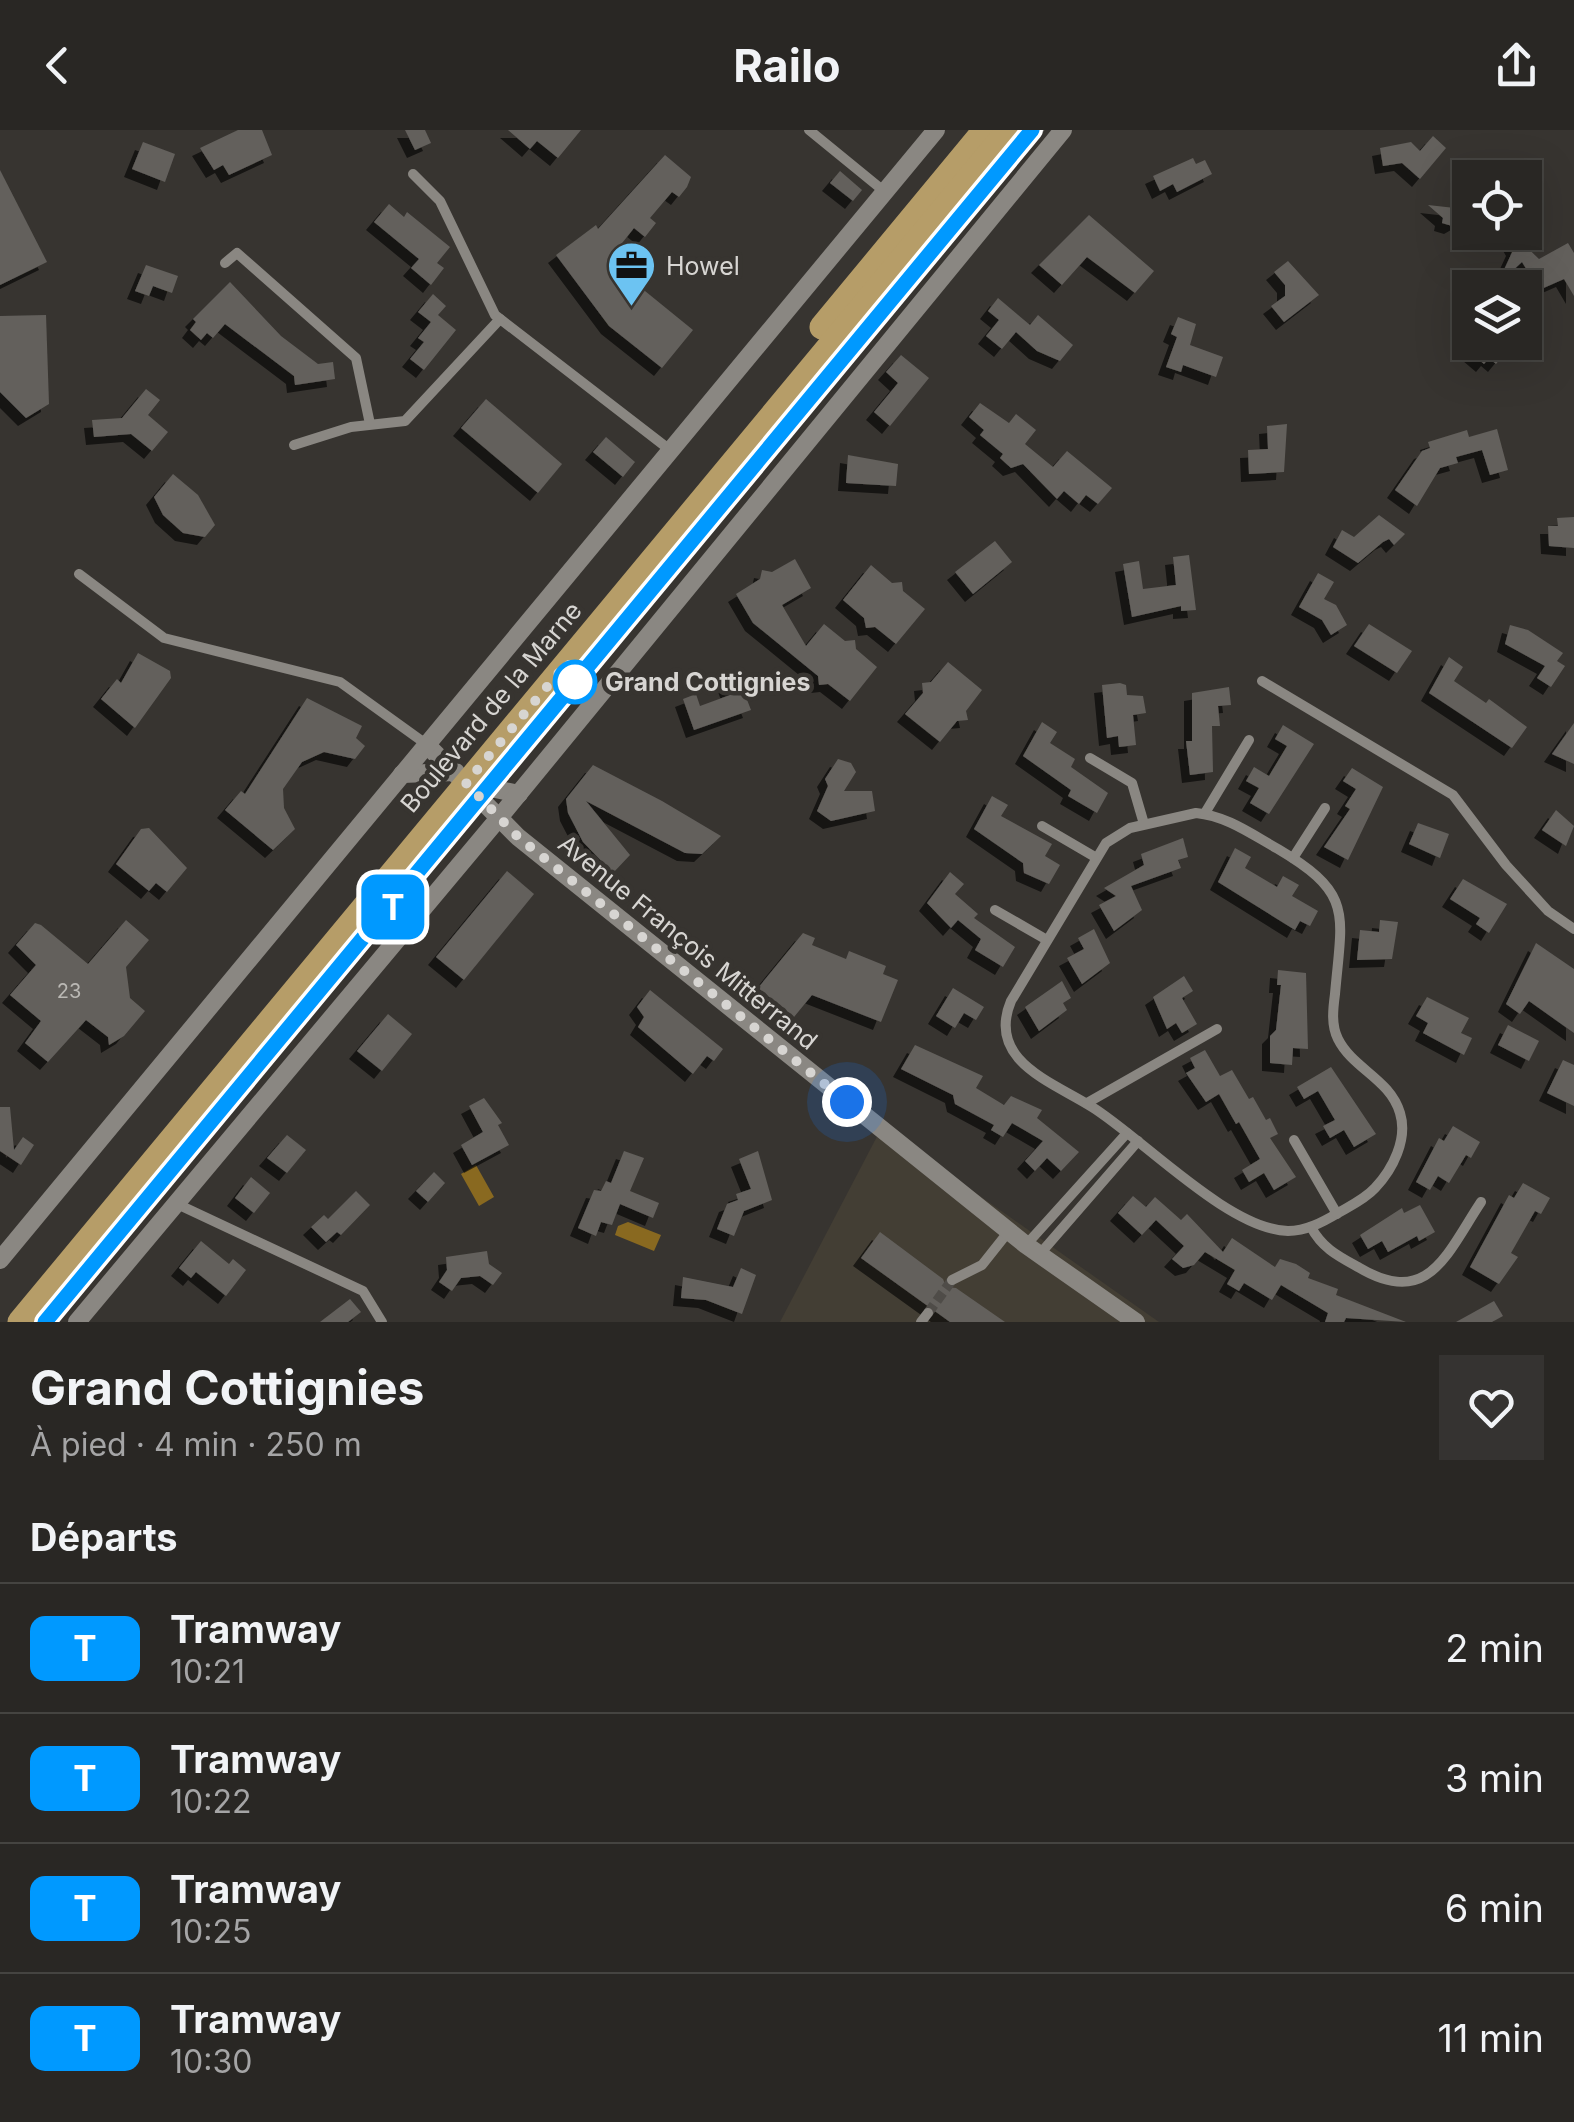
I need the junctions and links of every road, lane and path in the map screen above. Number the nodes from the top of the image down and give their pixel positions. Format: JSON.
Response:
{"nodes":[{"id":1,"x":809,"y":130,"type":"edge"},
{"id":2,"x":936,"y":130,"type":"edge"},
{"id":3,"x":985,"y":130,"type":"edge"},
{"id":4,"x":1009,"y":130,"type":"edge"},
{"id":5,"x":1064,"y":130,"type":"edge"},
{"id":6,"x":413,"y":174,"type":"dead end"},
{"id":7,"x":884,"y":192,"type":"junction"},
{"id":8,"x":225,"y":263,"type":"dead end"},
{"id":9,"x":500,"y":319,"type":"junction"},
{"id":10,"x":370,"y":424,"type":"junction"},
{"id":11,"x":294,"y":445,"type":"dead end"},
{"id":12,"x":670,"y":450,"type":"junction"},
{"id":13,"x":79,"y":574,"type":"dead end"},
{"id":14,"x":1262,"y":682,"type":"dead end"},
{"id":15,"x":1249,"y":740,"type":"dead end"},
{"id":16,"x":426,"y":744,"type":"junction"},
{"id":17,"x":1090,"y":758,"type":"dead end"},
{"id":18,"x":402,"y":774,"type":"junction"},
{"id":19,"x":461,"y":778,"type":"junction"},
{"id":20,"x":519,"y":794,"type":"junction"},
{"id":21,"x":1324,"y":808,"type":"dead end"},
{"id":22,"x":1205,"y":814,"type":"junction"},
{"id":23,"x":498,"y":820,"type":"junction"},
{"id":24,"x":1144,"y":824,"type":"junction"},
{"id":25,"x":1042,"y":826,"type":"dead end"},
{"id":26,"x":1095,"y":857,"type":"junction"},
{"id":27,"x":1293,"y":858,"type":"junction"},
{"id":28,"x":995,"y":910,"type":"dead end"},
{"id":29,"x":1574,"y":929,"type":"edge"},
{"id":30,"x":1048,"y":940,"type":"junction"},
{"id":31,"x":1217,"y":1029,"type":"dead end"},
{"id":32,"x":1086,"y":1103,"type":"junction"},
{"id":33,"x":1128,"y":1133,"type":"junction"},
{"id":34,"x":1294,"y":1140,"type":"dead end"},
{"id":35,"x":1138,"y":1142,"type":"junction"},
{"id":36,"x":1481,"y":1202,"type":"dead end"},
{"id":37,"x":176,"y":1203,"type":"junction"},
{"id":38,"x":1337,"y":1214,"type":"junction"},
{"id":39,"x":1311,"y":1226,"type":"junction"},
{"id":40,"x":1009,"y":1231,"type":"junction"},
{"id":41,"x":1032,"y":1250,"type":"junction"},
{"id":42,"x":0,"y":1260,"type":"edge"},
{"id":43,"x":952,"y":1280,"type":"tunnel mouth"},
{"id":44,"x":0,"y":1321,"type":"edge"},
{"id":45,"x":20,"y":1322,"type":"edge"},
{"id":46,"x":76,"y":1322,"type":"edge"},
{"id":47,"x":382,"y":1322,"type":"edge"},
{"id":48,"x":1136,"y":1322,"type":"edge"}],
"edges":[{"from":1,"to":7,"type":"street"},
{"from":2,"to":7,"type":"street","name":"Boulevard de la Marne"},
{"from":3,"to":19,"type":"main road","name":"Boulevard de la Marne"},
{"from":4,"to":19,"type":"main road","name":"Boulevard de la Marne"},
{"from":5,"to":20,"type":"street"},
{"from":6,"to":9,"type":"street"},
{"from":7,"to":12,"type":"street","name":"Boulevard de la Marne"},
{"from":8,"to":10,"type":"street"},
{"from":9,"to":10,"type":"street"},
{"from":9,"to":12,"type":"street"},
{"from":10,"to":11,"type":"street"},
{"from":12,"to":16,"type":"street","name":"Boulevard de la Marne"},
{"from":13,"to":16,"type":"street"},
{"from":14,"to":29,"type":"street"},
{"from":15,"to":22,"type":"street"},
{"from":16,"to":18,"type":"street","name":"Boulevard de la Marne"},
{"from":16,"to":19,"type":"street","name":"Avenue François Mitterrand"},
{"from":17,"to":24,"type":"street"},
{"from":18,"to":19,"type":"street"},
{"from":18,"to":42,"type":"street","name":"Boulevard de la Marne"},
{"from":19,"to":20,"type":"street"},
{"from":19,"to":23,"type":"street","name":"Avenue François Mitterrand"},
{"from":19,"to":44,"type":"main road","name":"Boulevard de la Marne"},
{"from":19,"to":45,"type":"main road","name":"Boulevard de la Marne"},
{"from":20,"to":23,"type":"street"},
{"from":21,"to":27,"type":"street"},
{"from":22,"to":24,"type":"street"},
{"from":22,"to":27,"type":"street"},
{"from":23,"to":37,"type":"street"},
{"from":23,"to":40,"type":"street","name":"Avenue François Mitterrand"},
{"from":24,"to":26,"type":"street"},
{"from":25,"to":26,"type":"street"},
{"from":26,"to":30,"type":"street"},
{"from":27,"to":38,"type":"street"},
{"from":28,"to":30,"type":"street"},
{"from":30,"to":32,"type":"street"},
{"from":31,"to":32,"type":"street"},
{"from":32,"to":33,"type":"street"},
{"from":33,"to":35,"type":"street"},
{"from":33,"to":41,"type":"street"},
{"from":34,"to":38,"type":"street"},
{"from":35,"to":39,"type":"street"},
{"from":35,"to":41,"type":"street"},
{"from":36,"to":39,"type":"street"},
{"from":37,"to":46,"type":"street"},
{"from":37,"to":47,"type":"street"},
{"from":38,"to":39,"type":"street"},
{"from":40,"to":41,"type":"street","name":"Avenue François Mitterrand"},
{"from":40,"to":43,"type":"street"},
{"from":41,"to":48,"type":"street","name":"Avenue François Mitterrand"}]}
